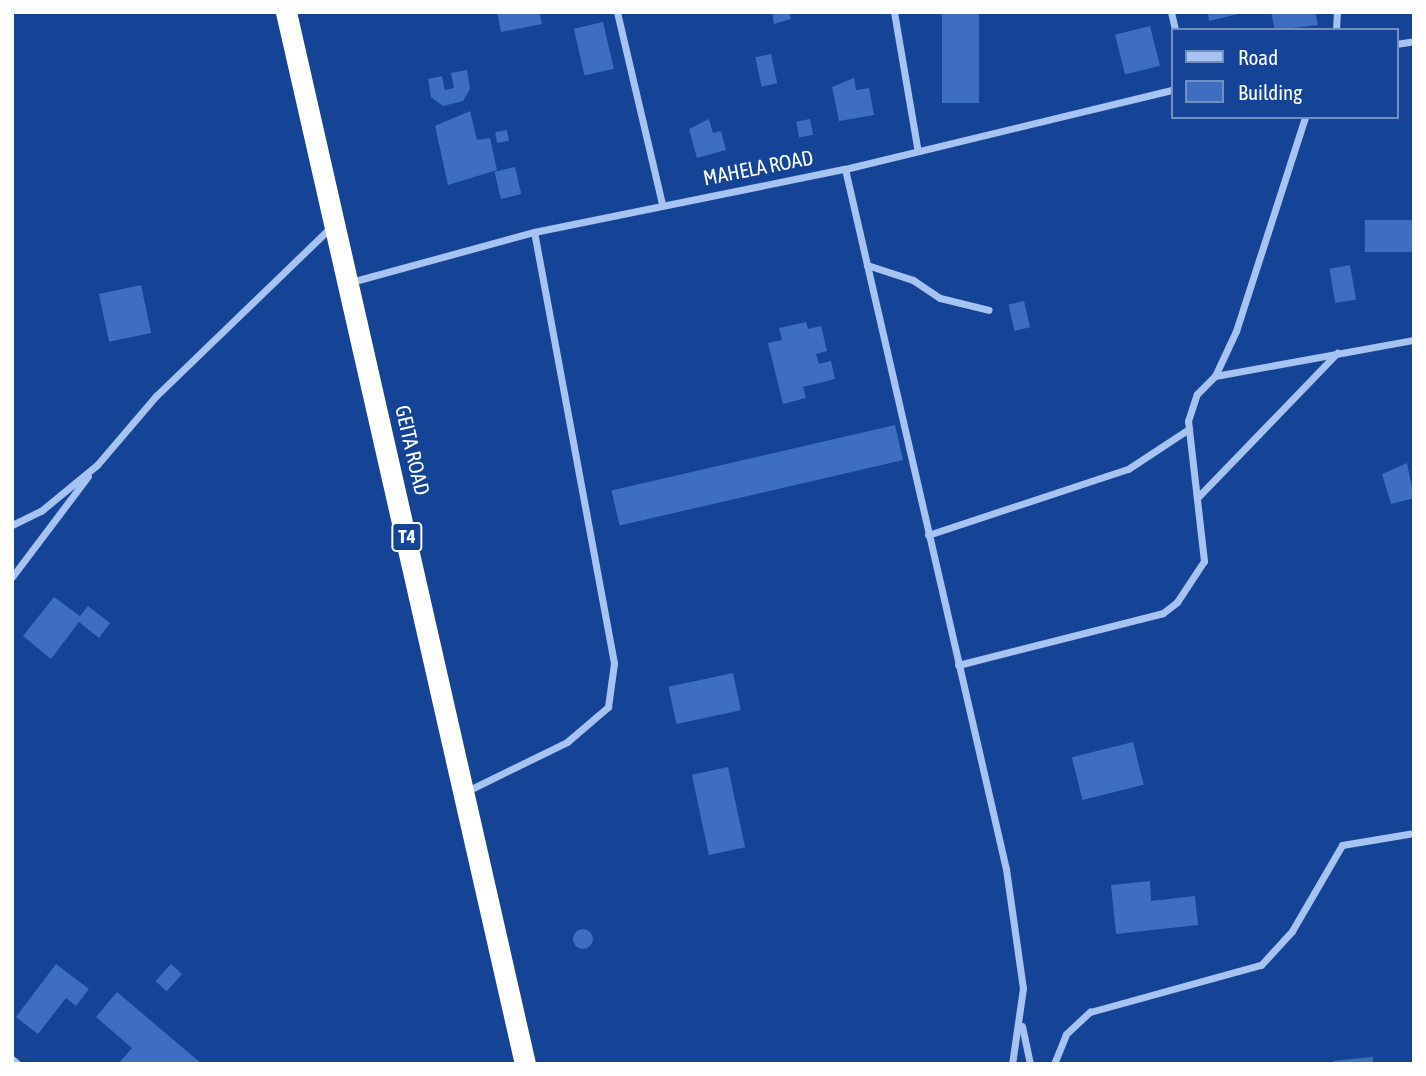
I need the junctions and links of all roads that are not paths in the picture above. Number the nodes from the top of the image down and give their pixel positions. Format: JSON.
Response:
{"nodes":[{"id":1,"x":286,"y":12,"type":"edge"},
{"id":2,"x":617,"y":12,"type":"edge"},
{"id":3,"x":894,"y":12,"type":"edge"},
{"id":4,"x":1170,"y":90,"type":"edge"},
{"id":5,"x":1304,"y":119,"type":"edge"},
{"id":6,"x":917,"y":147,"type":"junction"},
{"id":7,"x":845,"y":169,"type":"junction"},
{"id":8,"x":662,"y":204,"type":"junction"},
{"id":9,"x":335,"y":223,"type":"junction"},
{"id":10,"x":534,"y":232,"type":"junction"},
{"id":11,"x":867,"y":265,"type":"junction"},
{"id":12,"x":350,"y":282,"type":"junction"},
{"id":13,"x":989,"y":310,"type":"dead end"},
{"id":14,"x":1414,"y":340,"type":"edge"},
{"id":15,"x":1337,"y":353,"type":"junction"},
{"id":16,"x":1215,"y":376,"type":"junction"},
{"id":17,"x":1189,"y":429,"type":"junction"},
{"id":18,"x":97,"y":465,"type":"junction"},
{"id":19,"x":1197,"y":498,"type":"junction"},
{"id":20,"x":12,"y":525,"type":"edge"},
{"id":21,"x":928,"y":535,"type":"junction"},
{"id":22,"x":12,"y":577,"type":"edge"},
{"id":23,"x":958,"y":664,"type":"junction"},
{"id":24,"x":464,"y":792,"type":"junction"},
{"id":25,"x":1414,"y":833,"type":"edge"},
{"id":26,"x":1021,"y":1022,"type":"junction"},
{"id":27,"x":12,"y":1059,"type":"edge"},
{"id":28,"x":18,"y":1064,"type":"edge"},
{"id":29,"x":524,"y":1064,"type":"edge"},
{"id":30,"x":1012,"y":1064,"type":"edge"},
{"id":31,"x":1030,"y":1064,"type":"edge"},
{"id":32,"x":1054,"y":1064,"type":"edge"}],
"edges":[{"from":1,"to":9,"type":"highway","name":"GEITA ROAD","number":"T4"},
{"from":2,"to":8,"type":"street"},
{"from":3,"to":6,"type":"street"},
{"from":4,"to":6,"type":"street","name":"MAHELA ROAD"},
{"from":5,"to":16,"type":"street"},
{"from":6,"to":7,"type":"street","name":"MAHELA ROAD"},
{"from":7,"to":8,"type":"street","name":"MAHELA ROAD"},
{"from":7,"to":11,"type":"street"},
{"from":8,"to":10,"type":"street","name":"MAHELA ROAD"},
{"from":9,"to":12,"type":"highway","name":"GEITA ROAD","number":"T4"},
{"from":9,"to":18,"type":"street"},
{"from":10,"to":12,"type":"street","name":"MAHELA ROAD"},
{"from":10,"to":24,"type":"street"},
{"from":11,"to":13,"type":"street"},
{"from":11,"to":21,"type":"street"},
{"from":12,"to":24,"type":"highway","name":"GEITA ROAD","number":"T4"},
{"from":14,"to":15,"type":"street"},
{"from":15,"to":16,"type":"street"},
{"from":15,"to":19,"type":"street"},
{"from":16,"to":17,"type":"street"},
{"from":17,"to":19,"type":"street"},
{"from":17,"to":21,"type":"street"},
{"from":18,"to":20,"type":"street"},
{"from":18,"to":22,"type":"street"},
{"from":19,"to":23,"type":"street"},
{"from":21,"to":23,"type":"street"},
{"from":23,"to":26,"type":"street"},
{"from":24,"to":29,"type":"highway","name":"GEITA ROAD","number":"T4"},
{"from":25,"to":32,"type":"street"},
{"from":26,"to":30,"type":"street"},
{"from":26,"to":31,"type":"street"},
{"from":27,"to":28,"type":"street"}]}
